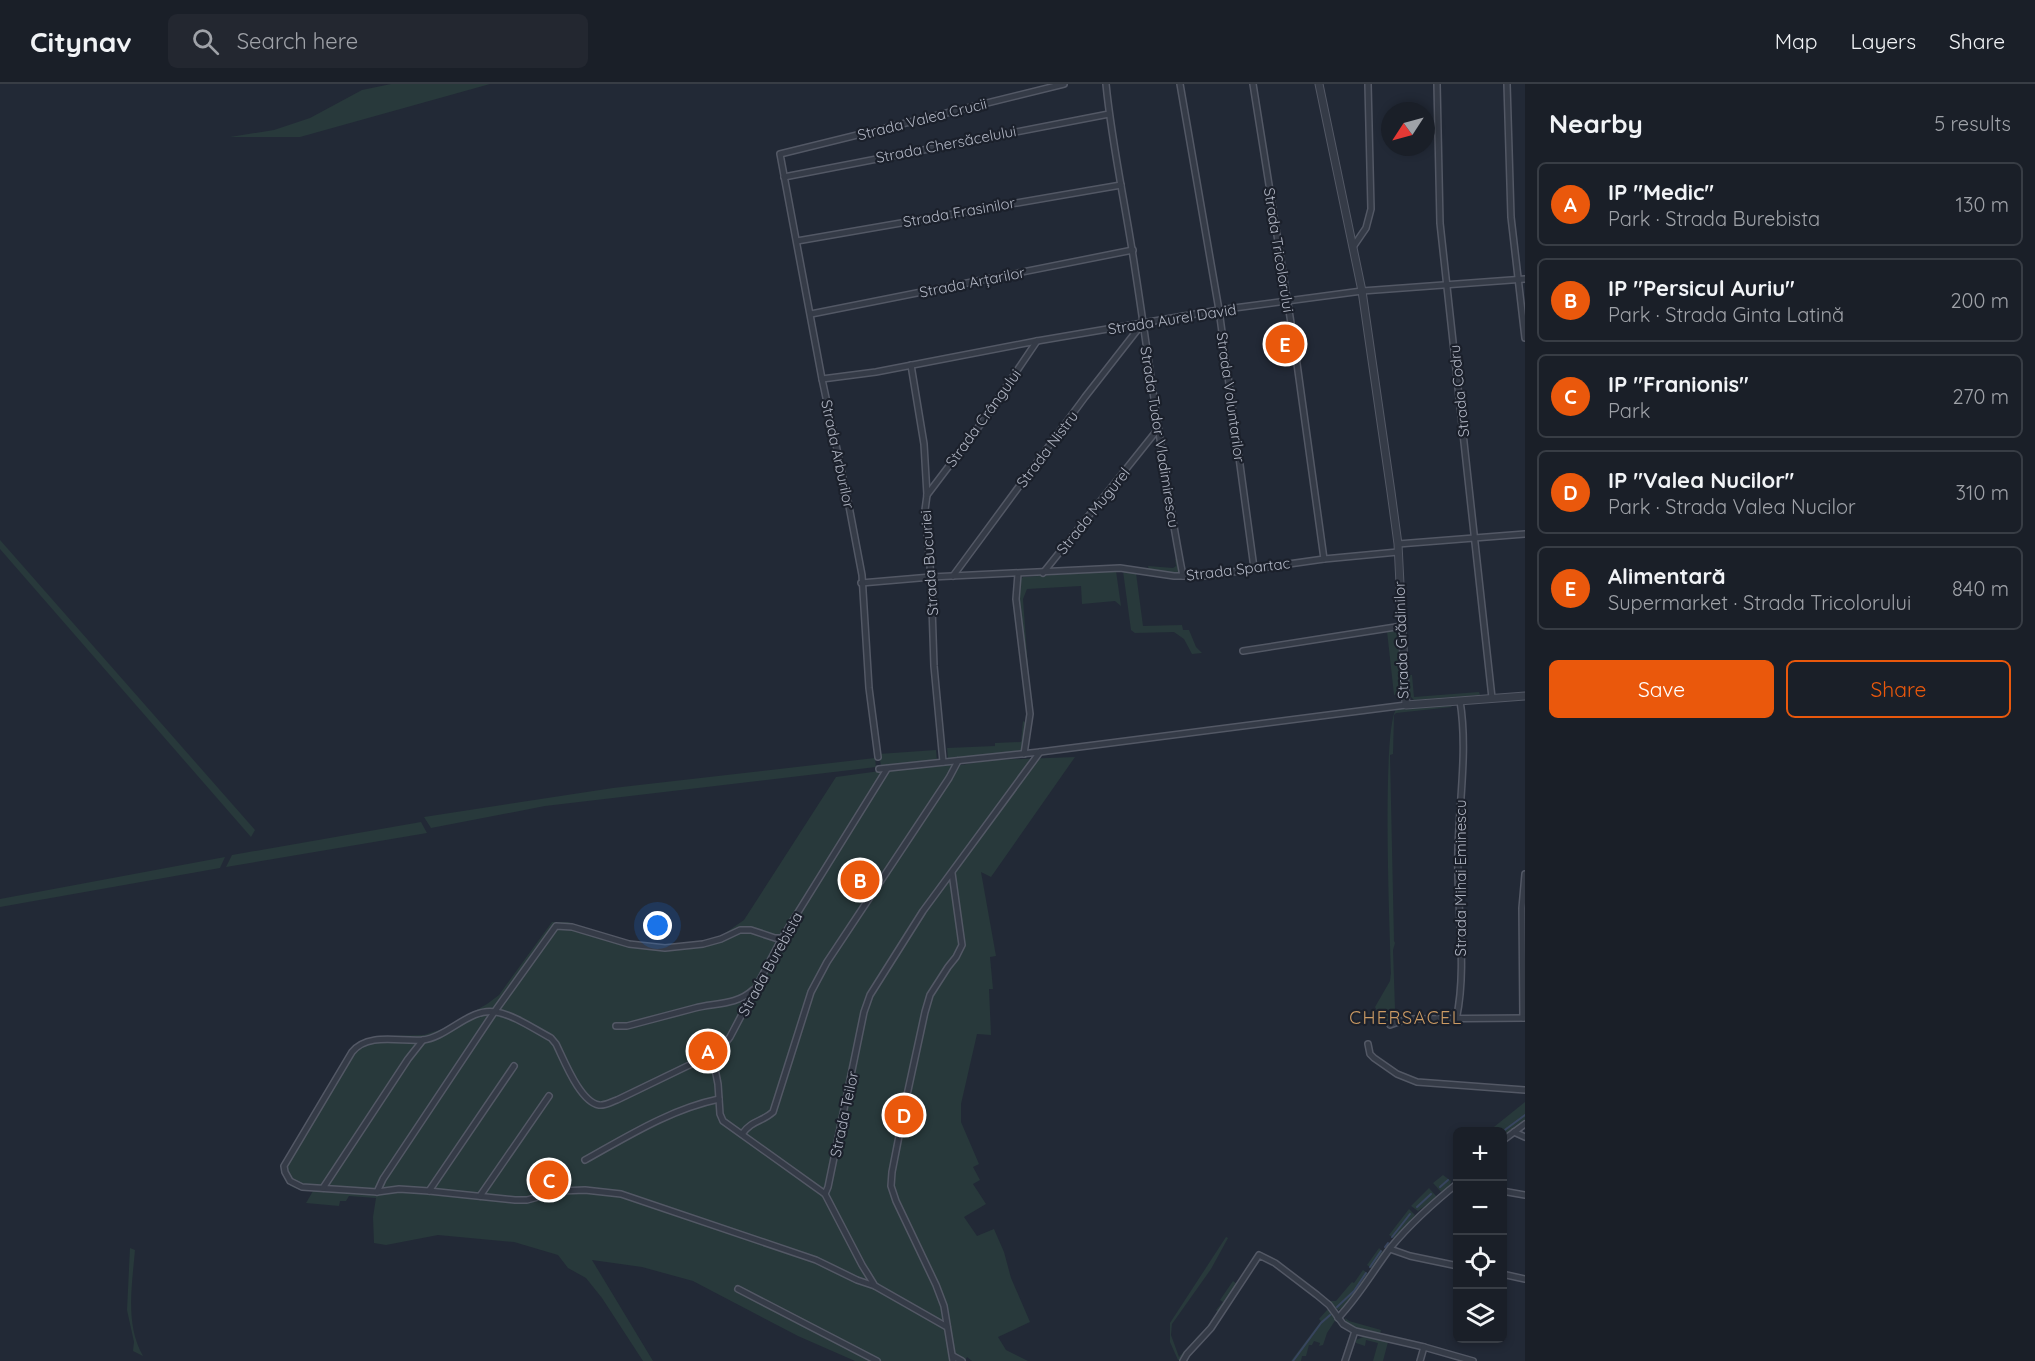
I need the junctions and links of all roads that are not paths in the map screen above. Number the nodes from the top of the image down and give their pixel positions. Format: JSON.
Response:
{"nodes":[{"id":1,"x":1064,"y":84,"type":"edge"},
{"id":2,"x":1106,"y":84,"type":"edge"},
{"id":3,"x":1180,"y":84,"type":"edge"},
{"id":4,"x":1252,"y":84,"type":"edge"},
{"id":5,"x":1319,"y":84,"type":"edge"},
{"id":6,"x":1368,"y":84,"type":"edge"},
{"id":7,"x":1437,"y":84,"type":"edge"},
{"id":8,"x":1507,"y":84,"type":"edge"},
{"id":9,"x":1109,"y":114,"type":"junction"},
{"id":10,"x":780,"y":154,"type":"joint"},
{"id":11,"x":784,"y":177,"type":"junction"},
{"id":12,"x":1121,"y":185,"type":"junction"},
{"id":13,"x":797,"y":241,"type":"junction"},
{"id":14,"x":1353,"y":248,"type":"junction"},
{"id":15,"x":1132,"y":250,"type":"junction"},
{"id":16,"x":1518,"y":279,"type":"junction"},
{"id":17,"x":1525,"y":279,"type":"edge"},
{"id":18,"x":1447,"y":284,"type":"junction"},
{"id":19,"x":1362,"y":291,"type":"junction"},
{"id":20,"x":1288,"y":301,"type":"junction"},
{"id":21,"x":1219,"y":310,"type":"junction"},
{"id":22,"x":811,"y":314,"type":"junction"},
{"id":23,"x":1143,"y":323,"type":"junction"},
{"id":24,"x":1525,"y":338,"type":"edge"},
{"id":25,"x":1037,"y":341,"type":"junction"},
{"id":26,"x":911,"y":365,"type":"junction"},
{"id":27,"x":822,"y":379,"type":"junction"},
{"id":28,"x":1158,"y":429,"type":"junction"},
{"id":29,"x":927,"y":495,"type":"junction"},
{"id":30,"x":1525,"y":534,"type":"edge"},
{"id":31,"x":1476,"y":538,"type":"junction"},
{"id":32,"x":1398,"y":544,"type":"junction"},
{"id":33,"x":1398,"y":552,"type":"junction"},
{"id":34,"x":1324,"y":559,"type":"junction"},
{"id":35,"x":1254,"y":568,"type":"junction"},
{"id":36,"x":1042,"y":573,"type":"junction"},
{"id":37,"x":1018,"y":574,"type":"junction"},
{"id":38,"x":953,"y":576,"type":"junction"},
{"id":39,"x":1183,"y":576,"type":"junction"},
{"id":40,"x":931,"y":577,"type":"junction"},
{"id":41,"x":861,"y":583,"type":"junction"},
{"id":42,"x":1402,"y":626,"type":"junction"},
{"id":43,"x":1243,"y":651,"type":"dead end"},
{"id":44,"x":1525,"y":696,"type":"edge"},
{"id":45,"x":1492,"y":698,"type":"junction"},
{"id":46,"x":1460,"y":700,"type":"junction"},
{"id":47,"x":1406,"y":705,"type":"junction"},
{"id":48,"x":1040,"y":752,"type":"junction"},
{"id":49,"x":1024,"y":754,"type":"junction"},
{"id":50,"x":878,"y":757,"type":"dead end"},
{"id":51,"x":958,"y":760,"type":"junction"},
{"id":52,"x":943,"y":762,"type":"junction"},
{"id":53,"x":887,"y":768,"type":"junction"},
{"id":54,"x":879,"y":769,"type":"dead end"},
{"id":55,"x":952,"y":873,"type":"junction"},
{"id":56,"x":1525,"y":874,"type":"edge"},
{"id":57,"x":782,"y":938,"type":"junction"},
{"id":58,"x":756,"y":987,"type":"junction"},
{"id":59,"x":738,"y":999,"type":"junction"},
{"id":60,"x":746,"y":1007,"type":"junction"},
{"id":61,"x":495,"y":1011,"type":"junction"},
{"id":62,"x":1524,"y":1018,"type":"edge"},
{"id":63,"x":1456,"y":1020,"type":"junction"},
{"id":64,"x":1390,"y":1025,"type":"dead end"},
{"id":65,"x":616,"y":1026,"type":"dead end"},
{"id":66,"x":423,"y":1040,"type":"junction"},
{"id":67,"x":1368,"y":1044,"type":"dead end"},
{"id":68,"x":713,"y":1059,"type":"junction"},
{"id":69,"x":514,"y":1065,"type":"dead end"},
{"id":70,"x":1525,"y":1090,"type":"edge"},
{"id":71,"x":549,"y":1096,"type":"dead end"},
{"id":72,"x":719,"y":1099,"type":"junction"},
{"id":73,"x":1525,"y":1124,"type":"edge"},
{"id":74,"x":1514,"y":1132,"type":"junction"},
{"id":75,"x":742,"y":1134,"type":"junction"},
{"id":76,"x":1525,"y":1137,"type":"edge"},
{"id":77,"x":1507,"y":1138,"type":"edge"},
{"id":78,"x":585,"y":1160,"type":"dead end"},
{"id":79,"x":1453,"y":1187,"type":"edge"},
{"id":80,"x":323,"y":1188,"type":"junction"},
{"id":81,"x":429,"y":1191,"type":"junction"},
{"id":82,"x":377,"y":1192,"type":"junction"},
{"id":83,"x":1507,"y":1192,"type":"edge"},
{"id":84,"x":825,"y":1194,"type":"junction"},
{"id":85,"x":1525,"y":1195,"type":"edge"},
{"id":86,"x":480,"y":1196,"type":"junction"},
{"id":87,"x":1390,"y":1249,"type":"junction"},
{"id":88,"x":1453,"y":1265,"type":"edge"},
{"id":89,"x":1507,"y":1275,"type":"edge"},
{"id":90,"x":1525,"y":1279,"type":"edge"},
{"id":91,"x":875,"y":1286,"type":"junction"},
{"id":92,"x":738,"y":1289,"type":"dead end"},
{"id":93,"x":1338,"y":1318,"type":"junction"},
{"id":94,"x":946,"y":1327,"type":"junction"},
{"id":95,"x":1355,"y":1331,"type":"junction"},
{"id":96,"x":1424,"y":1347,"type":"junction"},
{"id":97,"x":953,"y":1358,"type":"edge"},
{"id":98,"x":877,"y":1361,"type":"edge"},
{"id":99,"x":962,"y":1361,"type":"edge"},
{"id":100,"x":1183,"y":1361,"type":"edge"},
{"id":101,"x":1345,"y":1361,"type":"edge"},
{"id":102,"x":1420,"y":1361,"type":"edge"},
{"id":103,"x":1473,"y":1361,"type":"edge"}],
"edges":[{"from":1,"to":10,"type":"street","name":"Strada Valea Crucii"},
{"from":2,"to":9,"type":"street","name":"Strada Tudor Vladimirescu"},
{"from":3,"to":21,"type":"street","name":"Strada Voluntarilor"},
{"from":4,"to":20,"type":"street","name":"Strada Tricolorului"},
{"from":5,"to":14,"type":"street","name":"Strada Grădinilor"},
{"from":6,"to":14,"type":"street"},
{"from":7,"to":18,"type":"street","name":"Strada Codru"},
{"from":8,"to":16,"type":"street"},
{"from":9,"to":11,"type":"street","name":"Strada Chersăcelului"},
{"from":9,"to":12,"type":"street","name":"Strada Tudor Vladimirescu"},
{"from":10,"to":11,"type":"street","name":"Strada Arburilor"},
{"from":11,"to":13,"type":"street","name":"Strada Arburilor"},
{"from":12,"to":13,"type":"street","name":"Strada Frasinilor"},
{"from":12,"to":15,"type":"street","name":"Strada Tudor Vladimirescu"},
{"from":13,"to":22,"type":"street","name":"Strada Arburilor"},
{"from":14,"to":19,"type":"street","name":"Strada Grădinilor"},
{"from":15,"to":22,"type":"street","name":"Strada Arțarilor"},
{"from":15,"to":23,"type":"street","name":"Strada Tudor Vladimirescu"},
{"from":16,"to":17,"type":"street","name":"Strada Aurel David"},
{"from":16,"to":18,"type":"street","name":"Strada Aurel David"},
{"from":16,"to":24,"type":"street"},
{"from":18,"to":19,"type":"street","name":"Strada Aurel David"},
{"from":18,"to":31,"type":"street","name":"Strada Codru"},
{"from":19,"to":20,"type":"street","name":"Strada Aurel David"},
{"from":19,"to":32,"type":"street","name":"Strada Grădinilor"},
{"from":20,"to":21,"type":"street","name":"Strada Aurel David"},
{"from":20,"to":34,"type":"street","name":"Strada Tricolorului"},
{"from":21,"to":23,"type":"street","name":"Strada Aurel David"},
{"from":21,"to":35,"type":"street","name":"Strada Voluntarilor"},
{"from":22,"to":27,"type":"street","name":"Strada Arburilor"},
{"from":23,"to":25,"type":"street","name":"Strada Aurel David"},
{"from":23,"to":28,"type":"street","name":"Strada Tudor Vladimirescu"},
{"from":23,"to":38,"type":"street","name":"Strada Nistru"},
{"from":25,"to":26,"type":"street","name":"Strada Aurel David"},
{"from":25,"to":29,"type":"street","name":"Strada Crângului"},
{"from":26,"to":27,"type":"street","name":"Strada Aurel David"},
{"from":26,"to":29,"type":"street","name":"Strada Bucuriei"},
{"from":27,"to":41,"type":"street","name":"Strada Arburilor"},
{"from":28,"to":36,"type":"street","name":"Strada Mugurel"},
{"from":28,"to":39,"type":"street","name":"Strada Tudor Vladimirescu"},
{"from":29,"to":40,"type":"street","name":"Strada Bucuriei"},
{"from":30,"to":31,"type":"street"},
{"from":31,"to":32,"type":"street"},
{"from":31,"to":45,"type":"street","name":"Strada Codru"},
{"from":32,"to":33,"type":"street","name":"Strada Grădinilor"},
{"from":33,"to":34,"type":"street","name":"Strada Spartac"},
{"from":33,"to":42,"type":"street","name":"Strada Grădinilor"},
{"from":34,"to":35,"type":"street","name":"Strada Spartac"},
{"from":35,"to":39,"type":"street","name":"Strada Spartac"},
{"from":36,"to":37,"type":"street"},
{"from":36,"to":39,"type":"street","name":"Strada Spartac"},
{"from":37,"to":38,"type":"street"},
{"from":37,"to":49,"type":"street"},
{"from":38,"to":40,"type":"street"},
{"from":40,"to":41,"type":"street"},
{"from":40,"to":52,"type":"street","name":"Strada Bucuriei"},
{"from":41,"to":50,"type":"street","name":"Strada Arburilor"},
{"from":42,"to":43,"type":"street"},
{"from":42,"to":47,"type":"street","name":"Strada Grădinilor"},
{"from":44,"to":45,"type":"street"},
{"from":45,"to":46,"type":"street"},
{"from":46,"to":47,"type":"street"},
{"from":46,"to":63,"type":"street","name":"Strada Mihai Eminescu"},
{"from":47,"to":48,"type":"street","name":"Strada Grădinilor"},
{"from":48,"to":49,"type":"street","name":"Strada Grădinilor"},
{"from":48,"to":55,"type":"street","name":"Strada Teilor"},
{"from":49,"to":51,"type":"street","name":"Strada Grădinilor"},
{"from":51,"to":52,"type":"street","name":"Strada Grădinilor"},
{"from":51,"to":75,"type":"street"},
{"from":52,"to":53,"type":"street","name":"Strada Grădinilor"},
{"from":53,"to":54,"type":"street","name":"Strada Grădinilor"},
{"from":53,"to":57,"type":"street","name":"Strada Burebista"},
{"from":55,"to":84,"type":"street","name":"Strada Teilor"},
{"from":55,"to":94,"type":"street"},
{"from":56,"to":62,"type":"street"},
{"from":57,"to":58,"type":"street","name":"Strada Burebista"},
{"from":57,"to":61,"type":"street"},
{"from":58,"to":59,"type":"street"},
{"from":58,"to":60,"type":"street","name":"Strada Burebista"},
{"from":59,"to":60,"type":"street"},
{"from":59,"to":65,"type":"street"},
{"from":60,"to":68,"type":"street","name":"Strada Burebista"},
{"from":61,"to":66,"type":"street"},
{"from":61,"to":68,"type":"street"},
{"from":61,"to":82,"type":"street"},
{"from":62,"to":63,"type":"street"},
{"from":63,"to":64,"type":"street"},
{"from":66,"to":80,"type":"street"},
{"from":66,"to":80,"type":"street"},
{"from":67,"to":70,"type":"street"},
{"from":68,"to":72,"type":"street"},
{"from":69,"to":81,"type":"street"},
{"from":71,"to":86,"type":"street"},
{"from":72,"to":75,"type":"street"},
{"from":72,"to":78,"type":"street"},
{"from":73,"to":74,"type":"street"},
{"from":74,"to":76,"type":"street"},
{"from":74,"to":77,"type":"street"},
{"from":75,"to":84,"type":"street"},
{"from":79,"to":87,"type":"street"},
{"from":80,"to":82,"type":"street"},
{"from":81,"to":82,"type":"street"},
{"from":81,"to":86,"type":"street"},
{"from":83,"to":85,"type":"street"},
{"from":84,"to":91,"type":"street"},
{"from":86,"to":91,"type":"street"},
{"from":87,"to":88,"type":"street"},
{"from":87,"to":93,"type":"street"},
{"from":89,"to":90,"type":"street"},
{"from":91,"to":94,"type":"street"},
{"from":92,"to":98,"type":"street"},
{"from":93,"to":95,"type":"street"},
{"from":93,"to":100,"type":"street"},
{"from":94,"to":97,"type":"street"},
{"from":95,"to":96,"type":"street"},
{"from":95,"to":101,"type":"street"},
{"from":96,"to":102,"type":"street"},
{"from":96,"to":103,"type":"street"},
{"from":97,"to":99,"type":"street"}]}
